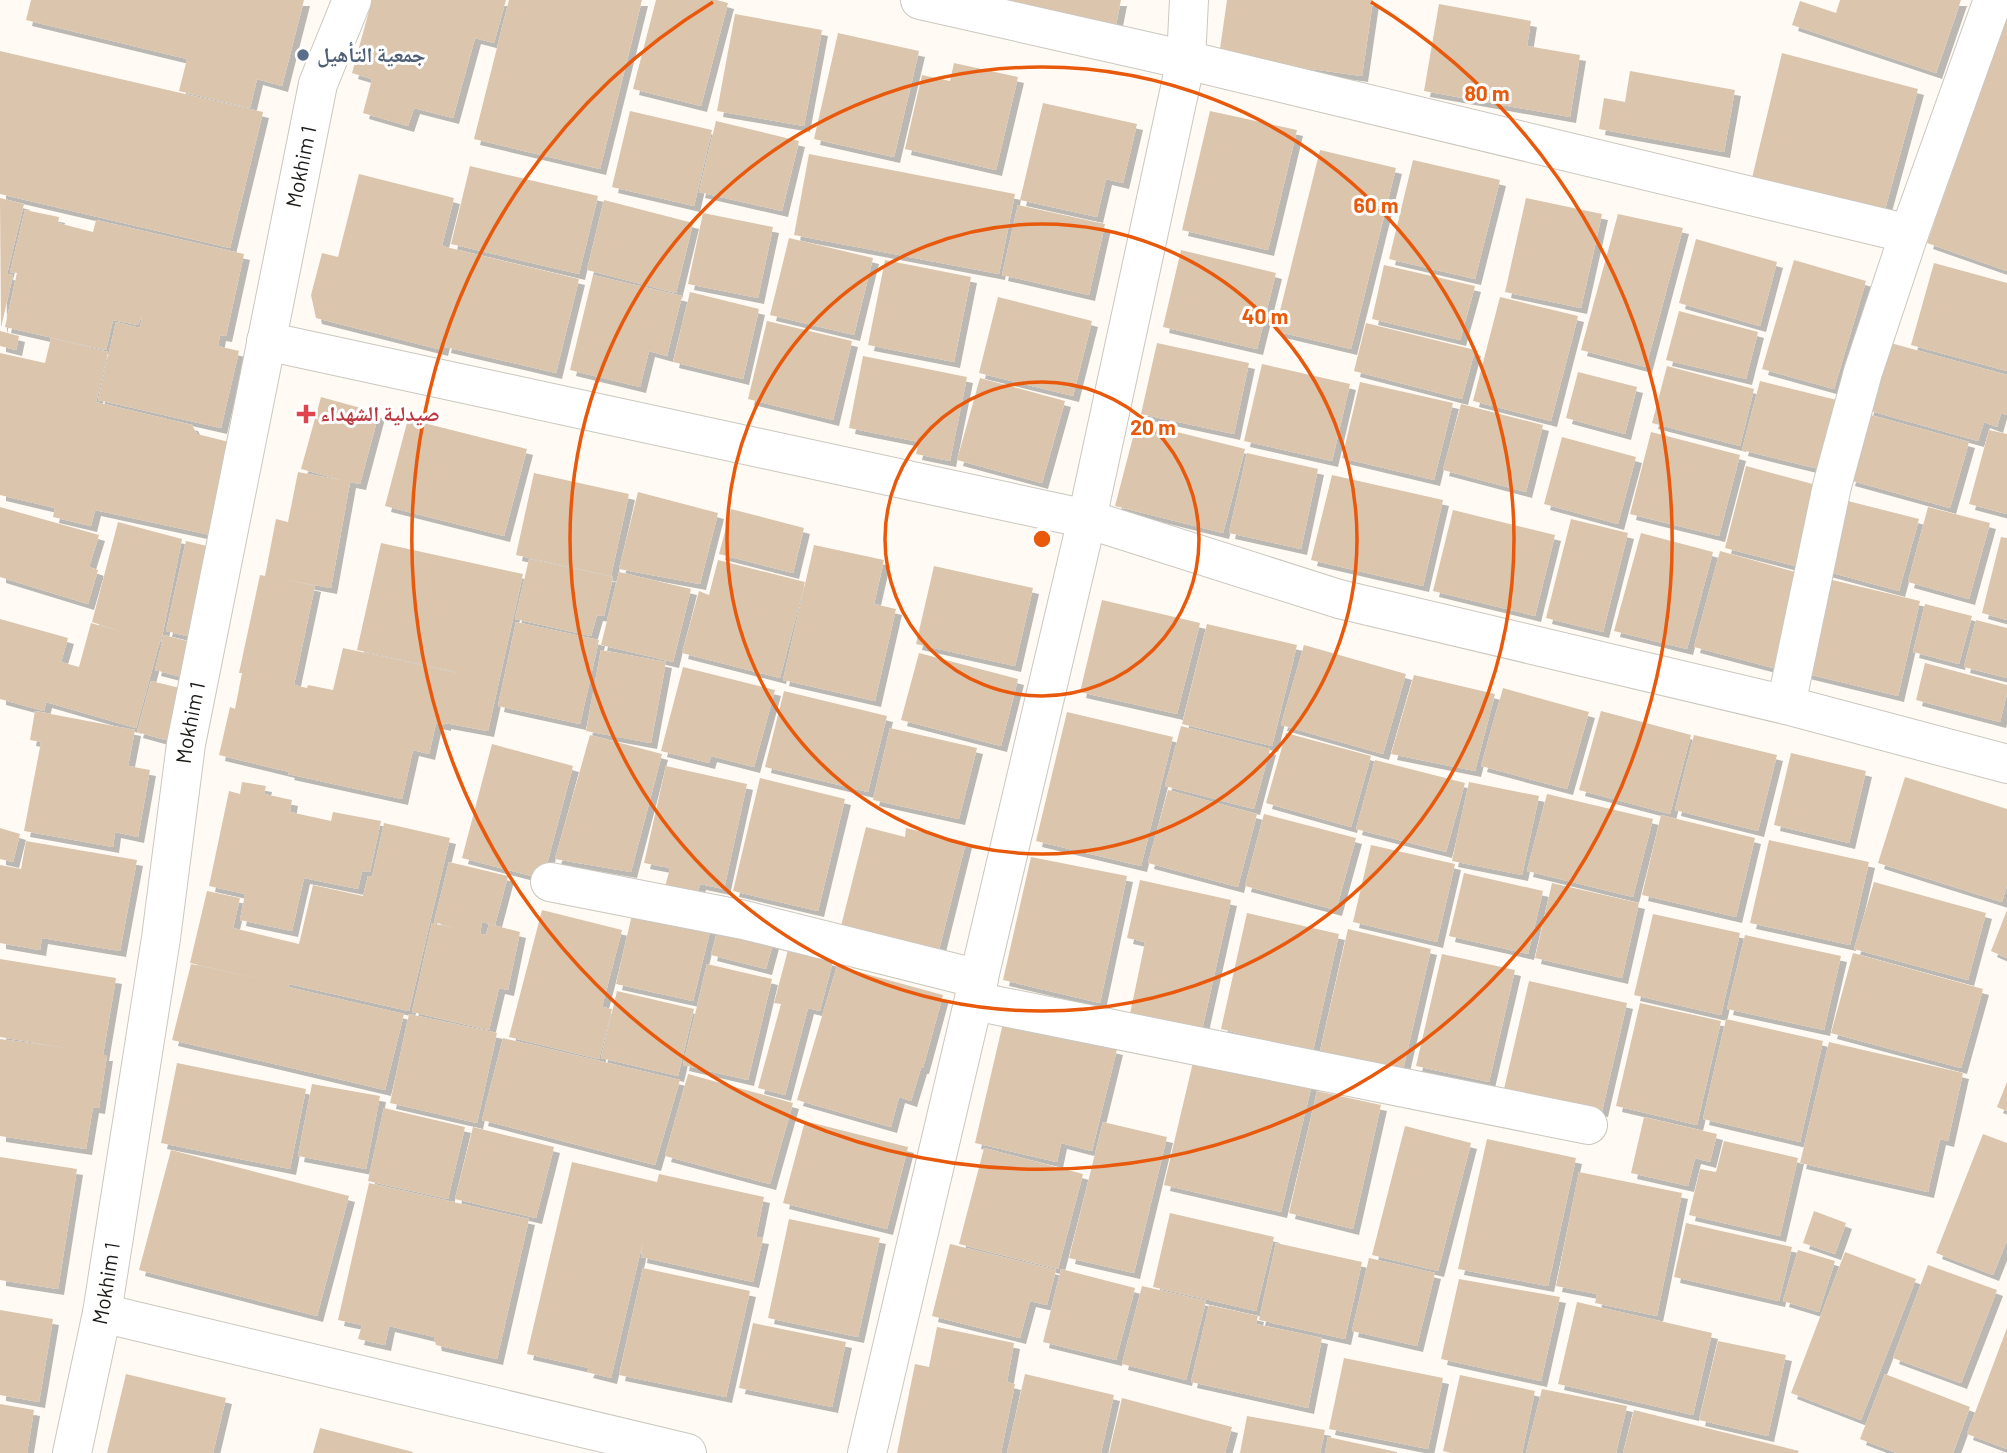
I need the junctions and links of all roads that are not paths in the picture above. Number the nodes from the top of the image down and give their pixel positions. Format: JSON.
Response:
{"nodes":[{"id":1,"x":352,"y":0,"type":"edge"},
{"id":2,"x":920,"y":0,"type":"edge"},
{"id":3,"x":1189,"y":0,"type":"edge"},
{"id":4,"x":1993,"y":0,"type":"edge"},
{"id":5,"x":1186,"y":60,"type":"junction"},
{"id":6,"x":1909,"y":234,"type":"junction"},
{"id":7,"x":266,"y":341,"type":"junction"},
{"id":8,"x":1087,"y":519,"type":"junction"},
{"id":9,"x":1786,"y":705,"type":"junction"},
{"id":10,"x":2007,"y":764,"type":"edge"},
{"id":11,"x":550,"y":882,"type":"dead end"},
{"id":12,"x":977,"y":990,"type":"junction"},
{"id":13,"x":1588,"y":1125,"type":"dead end"},
{"id":14,"x":103,"y":1313,"type":"junction"},
{"id":15,"x":72,"y":1453,"type":"edge"},
{"id":16,"x":687,"y":1453,"type":"edge"},
{"id":17,"x":867,"y":1453,"type":"edge"}],
"edges":[{"from":1,"to":7,"type":"street","name":"Mokhim 1"},
{"from":2,"to":5,"type":"street"},
{"from":3,"to":5,"type":"street"},
{"from":4,"to":6,"type":"street"},
{"from":5,"to":6,"type":"street"},
{"from":5,"to":8,"type":"street"},
{"from":6,"to":9,"type":"street"},
{"from":7,"to":8,"type":"street"},
{"from":7,"to":14,"type":"street","name":"Mokhim 1"},
{"from":8,"to":9,"type":"street"},
{"from":8,"to":12,"type":"street"},
{"from":9,"to":10,"type":"street"},
{"from":11,"to":12,"type":"street"},
{"from":12,"to":13,"type":"street"},
{"from":12,"to":17,"type":"street"},
{"from":14,"to":15,"type":"street","name":"Mokhim 1"},
{"from":14,"to":16,"type":"street"}]}
